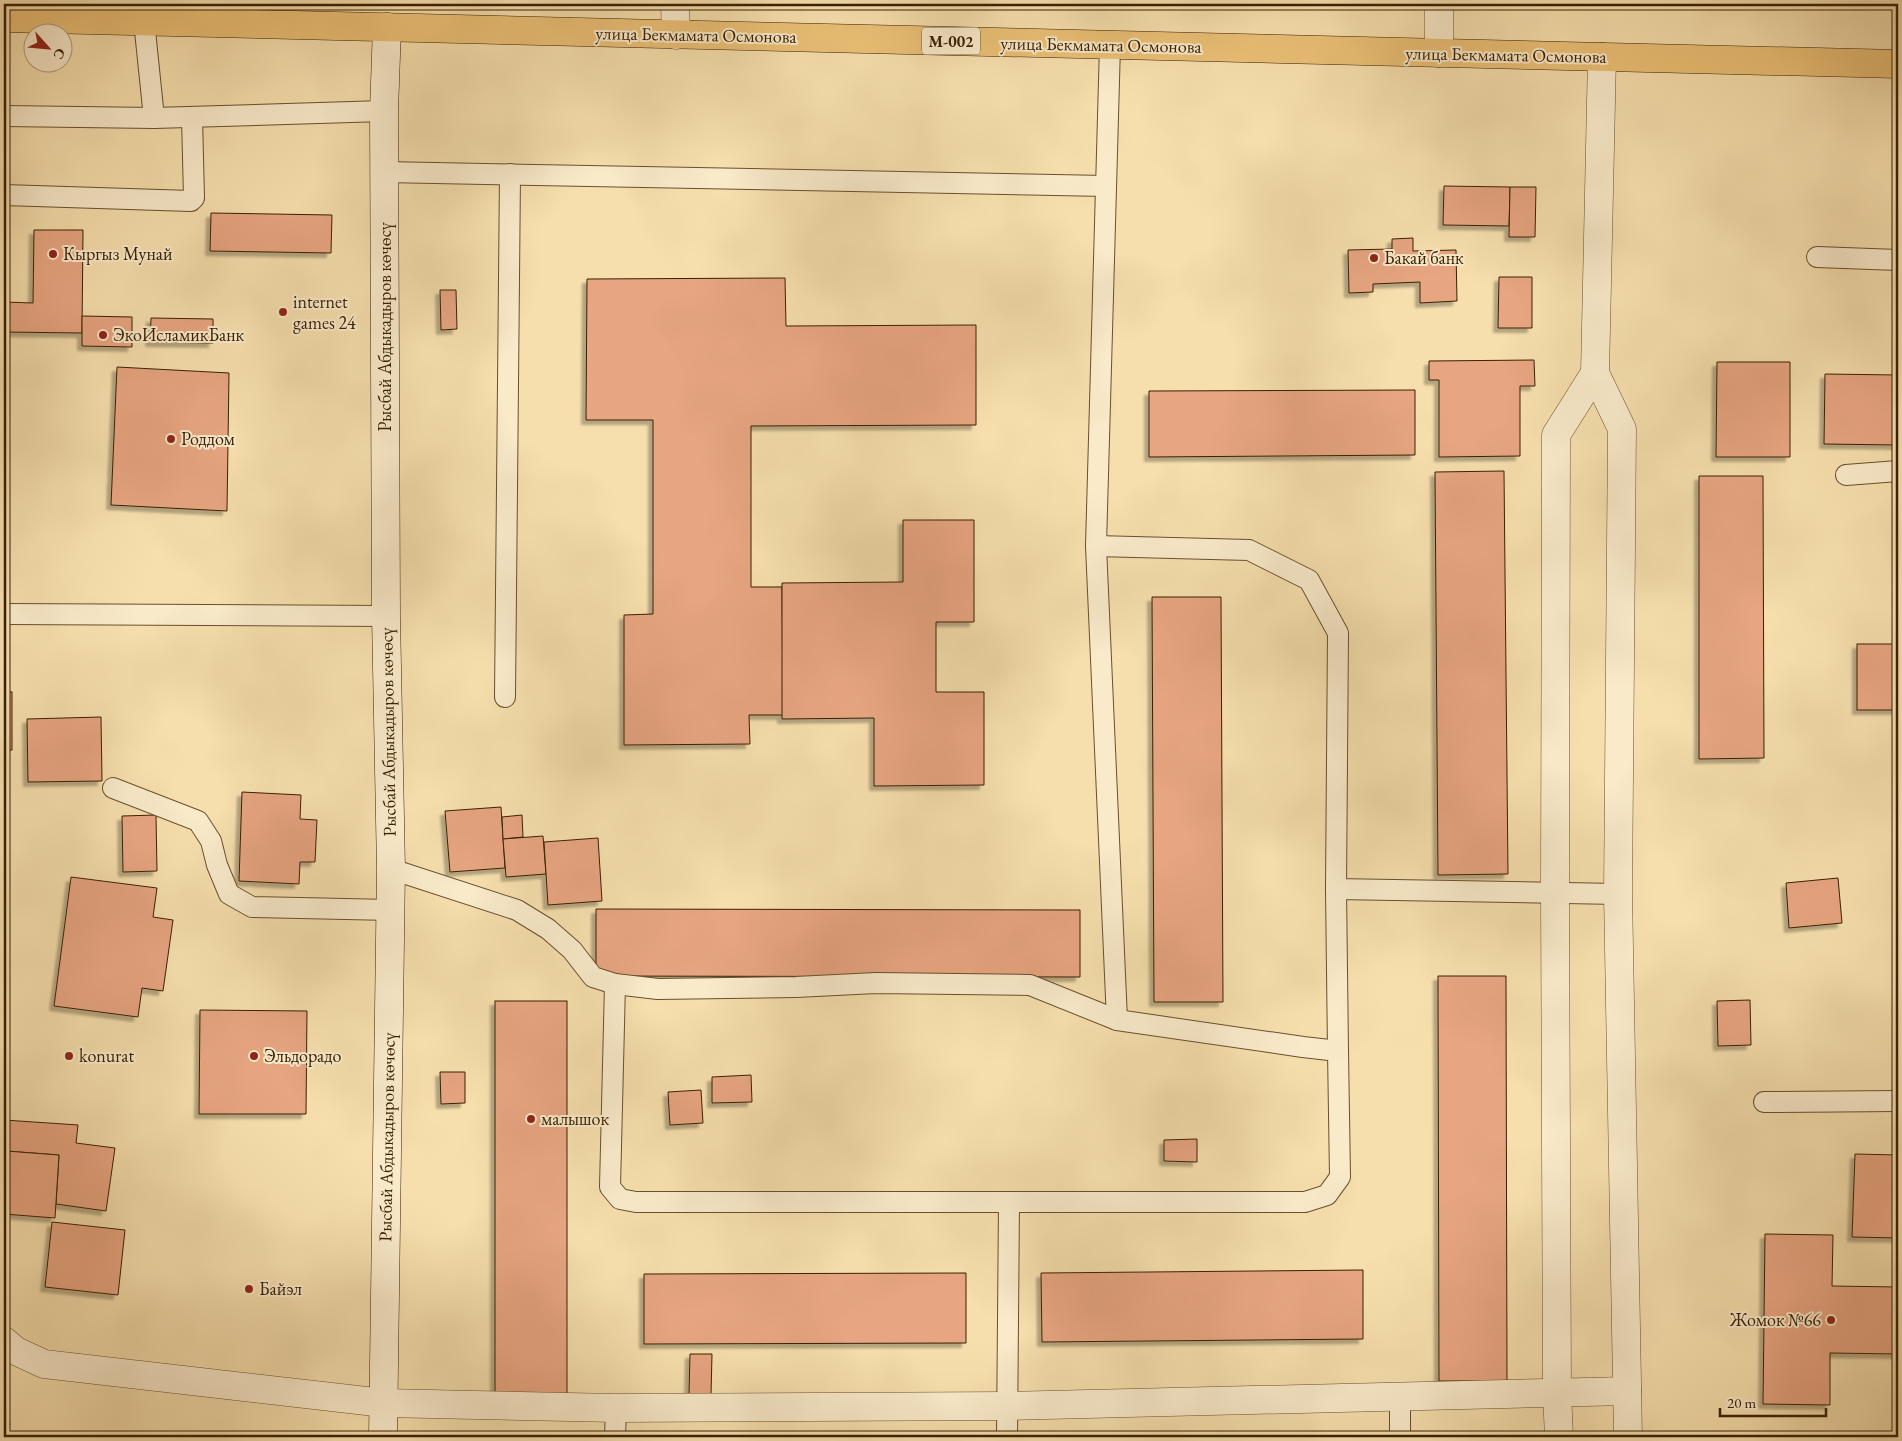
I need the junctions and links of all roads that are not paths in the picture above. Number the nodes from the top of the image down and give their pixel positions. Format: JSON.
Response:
{"nodes":[{"id":1,"x":675,"y":4,"type":"edge"},
{"id":2,"x":1439,"y":4,"type":"edge"},
{"id":3,"x":145,"y":12,"type":"edge"},
{"id":4,"x":4,"y":18,"type":"edge"},
{"id":5,"x":387,"y":27,"type":"junction"},
{"id":6,"x":676,"y":35,"type":"junction"},
{"id":7,"x":1110,"y":45,"type":"junction"},
{"id":8,"x":1439,"y":53,"type":"junction"},
{"id":9,"x":1602,"y":57,"type":"junction"},
{"id":10,"x":1898,"y":64,"type":"edge"},
{"id":11,"x":384,"y":111,"type":"junction"},
{"id":12,"x":4,"y":116,"type":"edge"},
{"id":13,"x":192,"y":117,"type":"junction"},
{"id":14,"x":154,"y":118,"type":"junction"},
{"id":15,"x":384,"y":172,"type":"junction"},
{"id":16,"x":510,"y":174,"type":"junction"},
{"id":17,"x":1106,"y":186,"type":"junction"},
{"id":18,"x":4,"y":195,"type":"edge"},
{"id":19,"x":1817,"y":257,"type":"dead end"},
{"id":20,"x":1898,"y":260,"type":"edge"},
{"id":21,"x":1595,"y":373,"type":"junction"},
{"id":22,"x":1898,"y":471,"type":"edge"},
{"id":23,"x":1846,"y":475,"type":"dead end"},
{"id":24,"x":1096,"y":546,"type":"junction"},
{"id":25,"x":4,"y":614,"type":"edge"},
{"id":26,"x":386,"y":616,"type":"junction"},
{"id":27,"x":505,"y":697,"type":"dead end"},
{"id":28,"x":113,"y":788,"type":"dead end"},
{"id":29,"x":391,"y":869,"type":"junction"},
{"id":30,"x":1336,"y":888,"type":"junction"},
{"id":31,"x":1555,"y":893,"type":"junction"},
{"id":32,"x":1618,"y":894,"type":"junction"},
{"id":33,"x":391,"y":910,"type":"junction"},
{"id":34,"x":615,"y":984,"type":"junction"},
{"id":35,"x":1117,"y":1020,"type":"junction"},
{"id":36,"x":1338,"y":1051,"type":"junction"},
{"id":37,"x":1898,"y":1101,"type":"edge"},
{"id":38,"x":1764,"y":1102,"type":"dead end"},
{"id":39,"x":1009,"y":1202,"type":"junction"},
{"id":40,"x":4,"y":1341,"type":"edge"},
{"id":41,"x":1627,"y":1391,"type":"junction"},
{"id":42,"x":1557,"y":1393,"type":"junction"},
{"id":43,"x":1400,"y":1396,"type":"junction"},
{"id":44,"x":384,"y":1403,"type":"junction"},
{"id":45,"x":1007,"y":1406,"type":"junction"},
{"id":46,"x":616,"y":1408,"type":"junction"},
{"id":47,"x":383,"y":1437,"type":"edge"},
{"id":48,"x":615,"y":1437,"type":"edge"},
{"id":49,"x":1007,"y":1437,"type":"edge"},
{"id":50,"x":1400,"y":1437,"type":"edge"},
{"id":51,"x":1559,"y":1437,"type":"edge"},
{"id":52,"x":1628,"y":1437,"type":"edge"}],
"edges":[{"from":1,"to":6,"type":"street"},
{"from":2,"to":8,"type":"street"},
{"from":3,"to":4,"type":"highway","name":"улица Бекмамата Осмонова","number":"M-002"},
{"from":3,"to":5,"type":"highway","name":"улица Бекмамата Осмонова","number":"M-002"},
{"from":3,"to":14,"type":"lane"},
{"from":5,"to":6,"type":"highway","name":"улица Бекмамата Осмонова","number":"M-002"},
{"from":5,"to":11,"type":"street","name":"Рысбай Абдыкадыров көчөсү"},
{"from":6,"to":7,"type":"highway","name":"улица Бекмамата Осмонова","number":"M-002"},
{"from":7,"to":8,"type":"highway","name":"улица Бекмамата Осмонова","number":"M-002"},
{"from":7,"to":17,"type":"lane"},
{"from":8,"to":9,"type":"highway","name":"улица Бекмамата Осмонова","number":"M-002"},
{"from":9,"to":10,"type":"highway","name":"улица Бекмамата Осмонова","number":"M-002"},
{"from":9,"to":21,"type":"street"},
{"from":11,"to":13,"type":"lane"},
{"from":11,"to":15,"type":"street","name":"Рысбай Абдыкадыров көчөсү"},
{"from":12,"to":14,"type":"lane"},
{"from":13,"to":14,"type":"lane"},
{"from":13,"to":18,"type":"lane"},
{"from":15,"to":16,"type":"lane"},
{"from":15,"to":26,"type":"street","name":"Рысбай Абдыкадыров көчөсү"},
{"from":16,"to":17,"type":"lane"},
{"from":16,"to":27,"type":"lane"},
{"from":17,"to":24,"type":"lane"},
{"from":19,"to":20,"type":"lane"},
{"from":21,"to":31,"type":"street"},
{"from":21,"to":32,"type":"street"},
{"from":22,"to":23,"type":"lane"},
{"from":24,"to":30,"type":"lane"},
{"from":24,"to":35,"type":"lane"},
{"from":25,"to":26,"type":"lane"},
{"from":26,"to":29,"type":"street","name":"Рысбай Абдыкадыров көчөсү"},
{"from":28,"to":33,"type":"lane"},
{"from":29,"to":33,"type":"street","name":"Рысбай Абдыкадыров көчөсү"},
{"from":29,"to":34,"type":"lane"},
{"from":30,"to":31,"type":"lane"},
{"from":30,"to":36,"type":"lane"},
{"from":31,"to":32,"type":"lane"},
{"from":31,"to":42,"type":"street"},
{"from":32,"to":41,"type":"street"},
{"from":33,"to":44,"type":"street","name":"Рысбай Абдыкадыров көчөсү"},
{"from":34,"to":35,"type":"lane"},
{"from":34,"to":39,"type":"lane"},
{"from":35,"to":36,"type":"lane"},
{"from":36,"to":39,"type":"lane"},
{"from":37,"to":38,"type":"lane"},
{"from":39,"to":45,"type":"lane"},
{"from":40,"to":44,"type":"street"},
{"from":41,"to":42,"type":"street"},
{"from":41,"to":52,"type":"street"},
{"from":42,"to":43,"type":"street"},
{"from":42,"to":51,"type":"street"},
{"from":43,"to":45,"type":"street"},
{"from":43,"to":50,"type":"lane"},
{"from":44,"to":46,"type":"street"},
{"from":44,"to":47,"type":"street","name":"Рысбай Абдыкадыров көчөсү"},
{"from":45,"to":46,"type":"street"},
{"from":45,"to":49,"type":"lane"},
{"from":46,"to":48,"type":"lane"}]}
